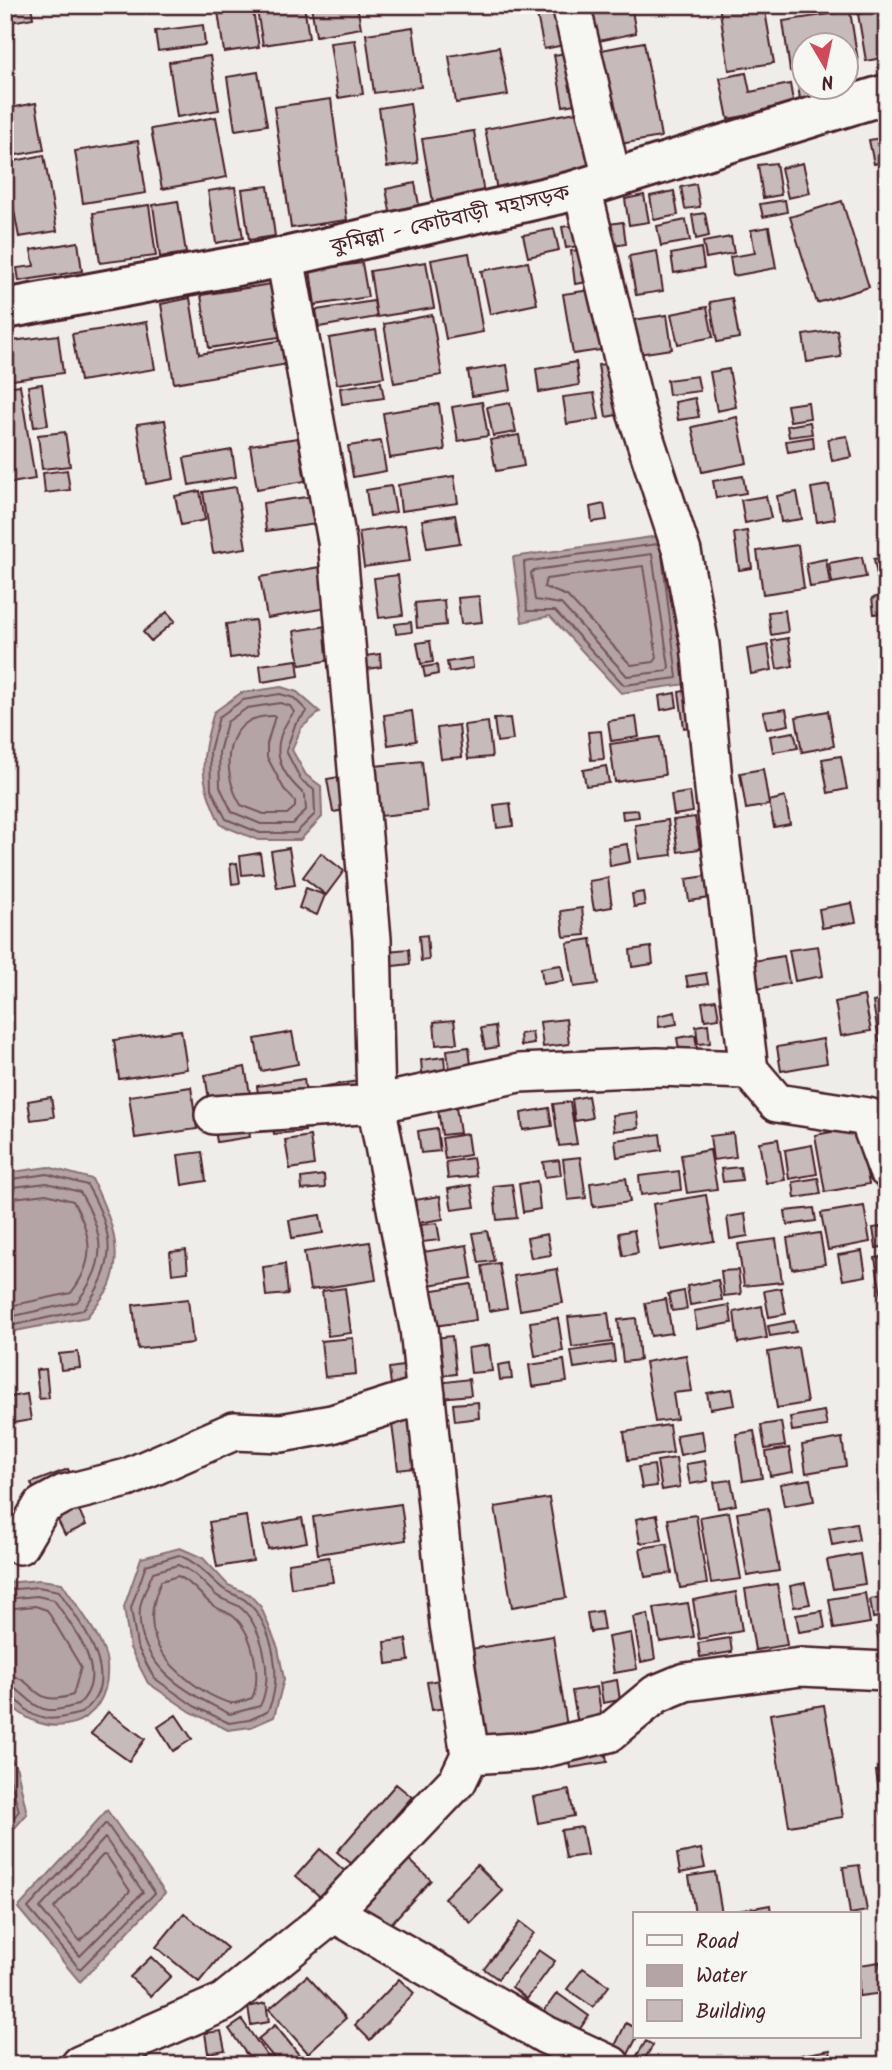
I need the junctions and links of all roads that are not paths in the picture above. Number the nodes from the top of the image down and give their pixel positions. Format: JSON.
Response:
{"nodes":[{"id":1,"x":570,"y":5,"type":"edge"},
{"id":2,"x":887,"y":94,"type":"edge"},
{"id":3,"x":597,"y":184,"type":"junction"},
{"id":4,"x":285,"y":257,"type":"junction"},
{"id":5,"x":5,"y":309,"type":"edge"},
{"id":6,"x":749,"y":1070,"type":"junction"},
{"id":7,"x":376,"y":1104,"type":"junction"},
{"id":8,"x":214,"y":1115,"type":"dead end"},
{"id":9,"x":877,"y":1116,"type":"edge"},
{"id":10,"x":887,"y":1170,"type":"edge"},
{"id":11,"x":426,"y":1394,"type":"junction"},
{"id":12,"x":19,"y":1545,"type":"dead end"},
{"id":13,"x":887,"y":1671,"type":"edge"},
{"id":14,"x":470,"y":1755,"type":"junction"},
{"id":15,"x":332,"y":1912,"type":"junction"},
{"id":16,"x":80,"y":2065,"type":"edge"},
{"id":17,"x":611,"y":2065,"type":"edge"}],
"edges":[{"from":1,"to":3,"type":"street"},
{"from":2,"to":3,"type":"main road","name":"কুমিল্লা - কোটবাড়ী মহাসড়ক"},
{"from":3,"to":4,"type":"main road","name":"কুমিল্লা - কোটবাড়ী মহাসড়ক"},
{"from":3,"to":6,"type":"street"},
{"from":4,"to":5,"type":"main road","name":"কুমিল্লা - কোটবাড়ী মহাসড়ক"},
{"from":4,"to":7,"type":"street"},
{"from":6,"to":7,"type":"street"},
{"from":6,"to":9,"type":"street"},
{"from":7,"to":8,"type":"street"},
{"from":7,"to":11,"type":"street"},
{"from":9,"to":10,"type":"street"},
{"from":11,"to":12,"type":"street"},
{"from":11,"to":14,"type":"street"},
{"from":13,"to":14,"type":"street"},
{"from":14,"to":15,"type":"street"},
{"from":15,"to":16,"type":"street"},
{"from":15,"to":17,"type":"street"}]}
